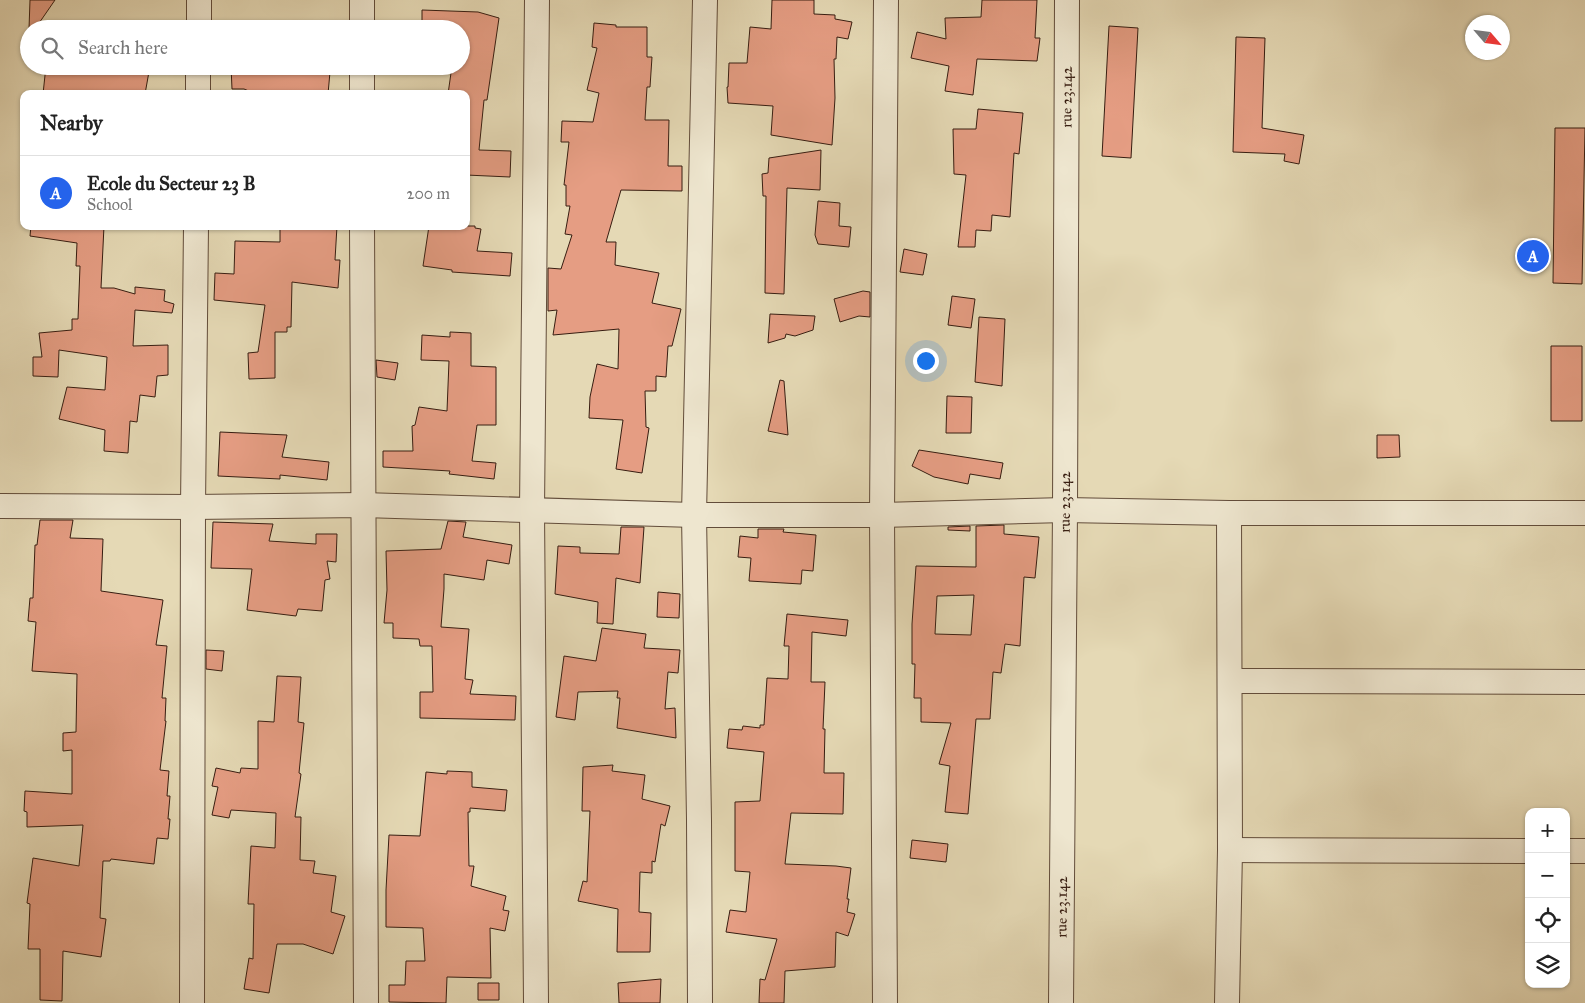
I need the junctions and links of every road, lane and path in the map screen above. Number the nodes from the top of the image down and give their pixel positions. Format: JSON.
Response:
{"nodes":[{"id":1,"x":199,"y":0,"type":"edge"},
{"id":2,"x":362,"y":0,"type":"edge"},
{"id":3,"x":537,"y":0,"type":"edge"},
{"id":4,"x":705,"y":0,"type":"edge"},
{"id":5,"x":886,"y":0,"type":"edge"},
{"id":6,"x":1067,"y":0,"type":"edge"},
{"id":7,"x":198,"y":20,"type":"edge"},
{"id":8,"x":362,"y":20,"type":"edge"},
{"id":9,"x":198,"y":75,"type":"edge"},
{"id":10,"x":362,"y":75,"type":"edge"},
{"id":11,"x":198,"y":90,"type":"edge"},
{"id":12,"x":362,"y":90,"type":"edge"},
{"id":13,"x":196,"y":230,"type":"edge"},
{"id":14,"x":362,"y":230,"type":"edge"},
{"id":15,"x":363,"y":505,"type":"junction"},
{"id":16,"x":0,"y":506,"type":"edge"},
{"id":17,"x":193,"y":507,"type":"junction"},
{"id":18,"x":532,"y":510,"type":"junction"},
{"id":19,"x":1065,"y":510,"type":"junction"},
{"id":20,"x":1229,"y":513,"type":"junction"},
{"id":21,"x":1585,"y":513,"type":"edge"},
{"id":22,"x":694,"y":515,"type":"junction"},
{"id":23,"x":882,"y":515,"type":"junction"},
{"id":24,"x":1230,"y":681,"type":"junction"},
{"id":25,"x":1585,"y":682,"type":"edge"},
{"id":26,"x":1230,"y":850,"type":"junction"},
{"id":27,"x":1525,"y":851,"type":"edge"},
{"id":28,"x":1570,"y":851,"type":"edge"},
{"id":29,"x":1585,"y":851,"type":"edge"},
{"id":30,"x":192,"y":1003,"type":"edge"},
{"id":31,"x":366,"y":1003,"type":"edge"},
{"id":32,"x":536,"y":1003,"type":"edge"},
{"id":33,"x":700,"y":1003,"type":"edge"},
{"id":34,"x":885,"y":1003,"type":"edge"},
{"id":35,"x":1061,"y":1003,"type":"edge"},
{"id":36,"x":1227,"y":1003,"type":"edge"}],
"edges":[{"from":1,"to":7,"type":"street"},
{"from":2,"to":8,"type":"street"},
{"from":3,"to":18,"type":"street"},
{"from":4,"to":22,"type":"street"},
{"from":5,"to":23,"type":"street"},
{"from":6,"to":19,"type":"street","name":"rue 23.142"},
{"from":9,"to":11,"type":"street"},
{"from":10,"to":12,"type":"street"},
{"from":13,"to":17,"type":"street"},
{"from":14,"to":15,"type":"street"},
{"from":15,"to":17,"type":"street"},
{"from":15,"to":18,"type":"street"},
{"from":15,"to":31,"type":"street"},
{"from":16,"to":17,"type":"street"},
{"from":17,"to":30,"type":"street"},
{"from":18,"to":22,"type":"street"},
{"from":18,"to":32,"type":"street"},
{"from":19,"to":20,"type":"street"},
{"from":19,"to":23,"type":"street"},
{"from":19,"to":35,"type":"street","name":"rue 23.142"},
{"from":20,"to":21,"type":"street"},
{"from":20,"to":24,"type":"street"},
{"from":22,"to":23,"type":"street"},
{"from":22,"to":33,"type":"street"},
{"from":23,"to":34,"type":"street"},
{"from":24,"to":25,"type":"street"},
{"from":24,"to":26,"type":"street"},
{"from":26,"to":27,"type":"street"},
{"from":26,"to":36,"type":"street"},
{"from":28,"to":29,"type":"street"}]}
